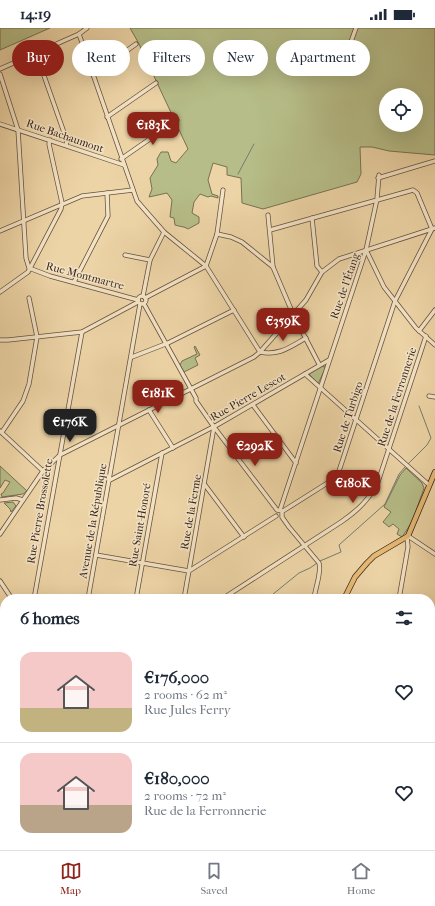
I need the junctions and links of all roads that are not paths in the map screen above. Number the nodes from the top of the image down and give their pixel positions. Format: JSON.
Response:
{"nodes":[{"id":1,"x":87,"y":28,"type":"edge"},
{"id":2,"x":356,"y":28,"type":"edge"},
{"id":3,"x":78,"y":34,"type":"junction"},
{"id":4,"x":64,"y":40,"type":"edge"},
{"id":5,"x":80,"y":40,"type":"edge"},
{"id":6,"x":352,"y":40,"type":"edge"},
{"id":7,"x":136,"y":44,"type":"dead end"},
{"id":8,"x":130,"y":48,"type":"edge"},
{"id":9,"x":12,"y":64,"type":"edge"},
{"id":10,"x":0,"y":69,"type":"edge"},
{"id":11,"x":0,"y":74,"type":"edge"},
{"id":12,"x":44,"y":76,"type":"edge"},
{"id":13,"x":92,"y":76,"type":"edge"},
{"id":14,"x":156,"y":83,"type":"dead end"},
{"id":15,"x":107,"y":117,"type":"junction"},
{"id":16,"x":177,"y":120,"type":"dead end"},
{"id":17,"x":0,"y":124,"type":"edge"},
{"id":18,"x":18,"y":130,"type":"junction"},
{"id":19,"x":50,"y":140,"type":"junction"},
{"id":20,"x":66,"y":145,"type":"junction"},
{"id":21,"x":121,"y":159,"type":"junction"},
{"id":22,"x":435,"y":161,"type":"edge"},
{"id":23,"x":124,"y":165,"type":"junction"},
{"id":24,"x":133,"y":190,"type":"junction"},
{"id":25,"x":223,"y":190,"type":"dead end"},
{"id":26,"x":107,"y":193,"type":"junction"},
{"id":27,"x":377,"y":199,"type":"junction"},
{"id":28,"x":62,"y":203,"type":"junction"},
{"id":29,"x":268,"y":215,"type":"dead end"},
{"id":30,"x":312,"y":218,"type":"junction"},
{"id":31,"x":24,"y":220,"type":"junction"},
{"id":32,"x":1,"y":229,"type":"edge"},
{"id":33,"x":434,"y":229,"type":"edge"},
{"id":34,"x":270,"y":230,"type":"junction"},
{"id":35,"x":164,"y":232,"type":"junction"},
{"id":36,"x":217,"y":234,"type":"junction"},
{"id":37,"x":366,"y":250,"type":"junction"},
{"id":38,"x":125,"y":255,"type":"dead end"},
{"id":39,"x":150,"y":260,"type":"junction"},
{"id":40,"x":206,"y":266,"type":"junction"},
{"id":41,"x":273,"y":267,"type":"junction"},
{"id":42,"x":29,"y":268,"type":"junction"},
{"id":43,"x":322,"y":272,"type":"junction"},
{"id":44,"x":74,"y":282,"type":"junction"},
{"id":45,"x":0,"y":292,"type":"edge"},
{"id":46,"x":144,"y":297,"type":"junction"},
{"id":47,"x":29,"y":298,"type":"dead end"},
{"id":48,"x":395,"y":301,"type":"junction"},
{"id":49,"x":140,"y":302,"type":"junction"},
{"id":50,"x":234,"y":310,"type":"junction"},
{"id":51,"x":435,"y":310,"type":"edge"},
{"id":52,"x":294,"y":314,"type":"junction"},
{"id":53,"x":419,"y":331,"type":"junction"},
{"id":54,"x":82,"y":332,"type":"junction"},
{"id":55,"x":426,"y":336,"type":"junction"},
{"id":56,"x":37,"y":337,"type":"junction"},
{"id":57,"x":306,"y":338,"type":"junction"},
{"id":58,"x":0,"y":340,"type":"edge"},
{"id":59,"x":166,"y":344,"type":"junction"},
{"id":60,"x":435,"y":344,"type":"edge"},
{"id":61,"x":260,"y":352,"type":"junction"},
{"id":62,"x":132,"y":357,"type":"junction"},
{"id":63,"x":330,"y":360,"type":"junction"},
{"id":64,"x":320,"y":364,"type":"junction"},
{"id":65,"x":305,"y":374,"type":"junction"},
{"id":66,"x":190,"y":388,"type":"junction"},
{"id":67,"x":321,"y":388,"type":"junction"},
{"id":68,"x":430,"y":396,"type":"dead end"},
{"id":69,"x":435,"y":397,"type":"edge"},
{"id":70,"x":253,"y":404,"type":"junction"},
{"id":71,"x":149,"y":410,"type":"junction"},
{"id":72,"x":356,"y":420,"type":"junction"},
{"id":73,"x":119,"y":424,"type":"junction"},
{"id":74,"x":214,"y":427,"type":"junction"},
{"id":75,"x":1,"y":431,"type":"edge"},
{"id":76,"x":173,"y":448,"type":"junction"},
{"id":77,"x":389,"y":449,"type":"junction"},
{"id":78,"x":162,"y":453,"type":"junction"},
{"id":79,"x":60,"y":455,"type":"junction"},
{"id":80,"x":296,"y":463,"type":"junction"},
{"id":81,"x":43,"y":471,"type":"junction"},
{"id":82,"x":435,"y":472,"type":"edge"},
{"id":83,"x":110,"y":480,"type":"junction"},
{"id":84,"x":205,"y":485,"type":"junction"},
{"id":85,"x":429,"y":485,"type":"junction"},
{"id":86,"x":0,"y":500,"type":"edge"},
{"id":87,"x":24,"y":500,"type":"junction"},
{"id":88,"x":280,"y":510,"type":"junction"},
{"id":89,"x":276,"y":516,"type":"junction"},
{"id":90,"x":282,"y":517,"type":"junction"},
{"id":91,"x":0,"y":534,"type":"edge"},
{"id":92,"x":408,"y":536,"type":"junction"},
{"id":93,"x":244,"y":537,"type":"junction"},
{"id":94,"x":304,"y":546,"type":"junction"},
{"id":95,"x":435,"y":554,"type":"edge"},
{"id":96,"x":96,"y":555,"type":"junction"},
{"id":97,"x":142,"y":564,"type":"junction"},
{"id":98,"x":189,"y":571,"type":"junction"},
{"id":99,"x":0,"y":581,"type":"edge"},
{"id":100,"x":9,"y":594,"type":"edge"},
{"id":101,"x":35,"y":594,"type":"edge"},
{"id":102,"x":89,"y":594,"type":"edge"},
{"id":103,"x":137,"y":594,"type":"edge"},
{"id":104,"x":185,"y":594,"type":"edge"},
{"id":105,"x":230,"y":594,"type":"edge"},
{"id":106,"x":314,"y":594,"type":"edge"},
{"id":107,"x":346,"y":594,"type":"edge"},
{"id":108,"x":400,"y":594,"type":"edge"}],
"edges":[{"from":1,"to":3,"type":"street"},
{"from":2,"to":6,"type":"street"},
{"from":3,"to":4,"type":"street"},
{"from":3,"to":5,"type":"street"},
{"from":7,"to":8,"type":"street"},
{"from":9,"to":10,"type":"street"},
{"from":11,"to":18,"type":"street"},
{"from":12,"to":20,"type":"street"},
{"from":13,"to":15,"type":"street"},
{"from":14,"to":15,"type":"street"},
{"from":15,"to":21,"type":"street"},
{"from":16,"to":21,"type":"street"},
{"from":17,"to":18,"type":"street","name":"Rue Bachaumont"},
{"from":18,"to":19,"type":"street","name":"Rue Bachaumont"},
{"from":18,"to":31,"type":"street"},
{"from":19,"to":20,"type":"street","name":"Rue Bachaumont"},
{"from":19,"to":28,"type":"street"},
{"from":20,"to":23,"type":"street","name":"Rue Bachaumont"},
{"from":21,"to":23,"type":"street"},
{"from":22,"to":27,"type":"street","name":"Rue de l'Étang"},
{"from":23,"to":24,"type":"street"},
{"from":24,"to":26,"type":"street"},
{"from":24,"to":35,"type":"street"},
{"from":25,"to":36,"type":"street"},
{"from":26,"to":28,"type":"street"},
{"from":26,"to":44,"type":"street"},
{"from":27,"to":30,"type":"street"},
{"from":27,"to":33,"type":"street"},
{"from":27,"to":37,"type":"street","name":"Rue de l'Étang"},
{"from":28,"to":31,"type":"street"},
{"from":28,"to":42,"type":"street"},
{"from":29,"to":34,"type":"street"},
{"from":30,"to":34,"type":"street"},
{"from":30,"to":43,"type":"street"},
{"from":31,"to":32,"type":"street"},
{"from":31,"to":42,"type":"street"},
{"from":33,"to":37,"type":"street"},
{"from":33,"to":48,"type":"street","name":"Rue de Turbigo"},
{"from":34,"to":41,"type":"street"},
{"from":35,"to":39,"type":"street","name":"Avenue de la République"},
{"from":35,"to":40,"type":"street"},
{"from":36,"to":40,"type":"street"},
{"from":36,"to":41,"type":"street"},
{"from":37,"to":43,"type":"street"},
{"from":37,"to":48,"type":"street"},
{"from":37,"to":63,"type":"street","name":"Rue de l'Étang"},
{"from":38,"to":39,"type":"street"},
{"from":39,"to":46,"type":"street","name":"Avenue de la République"},
{"from":40,"to":46,"type":"street"},
{"from":40,"to":50,"type":"street"},
{"from":41,"to":52,"type":"street"},
{"from":42,"to":44,"type":"street","name":"Rue Montmartre"},
{"from":42,"to":45,"type":"street"},
{"from":43,"to":52,"type":"street"},
{"from":44,"to":49,"type":"street","name":"Rue Montmartre"},
{"from":46,"to":49,"type":"street","name":"Avenue de la République"},
{"from":46,"to":49,"type":"street"},
{"from":47,"to":56,"type":"street"},
{"from":48,"to":53,"type":"street"},
{"from":48,"to":72,"type":"street","name":"Rue de Turbigo"},
{"from":49,"to":54,"type":"street"},
{"from":49,"to":59,"type":"street"},
{"from":49,"to":62,"type":"street","name":"Avenue de la République"},
{"from":50,"to":59,"type":"street"},
{"from":50,"to":61,"type":"street"},
{"from":51,"to":53,"type":"street"},
{"from":52,"to":57,"type":"street"},
{"from":52,"to":61,"type":"street"},
{"from":53,"to":55,"type":"street"},
{"from":54,"to":56,"type":"street"},
{"from":54,"to":79,"type":"street","name":"Rue Pierre Brossolette"},
{"from":55,"to":60,"type":"street"},
{"from":55,"to":77,"type":"street","name":"Rue de la Ferronnerie"},
{"from":56,"to":58,"type":"street"},
{"from":56,"to":75,"type":"street"},
{"from":57,"to":61,"type":"street"},
{"from":57,"to":64,"type":"street"},
{"from":59,"to":62,"type":"street"},
{"from":59,"to":66,"type":"street"},
{"from":61,"to":66,"type":"street"},
{"from":62,"to":73,"type":"street","name":"Avenue de la République"},
{"from":63,"to":64,"type":"street","name":"Rue Pierre Lescot"},
{"from":63,"to":67,"type":"street","name":"Rue de l'Étang"},
{"from":64,"to":65,"type":"street","name":"Rue Pierre Lescot"},
{"from":65,"to":67,"type":"street"},
{"from":65,"to":70,"type":"street","name":"Rue Pierre Lescot"},
{"from":66,"to":71,"type":"street"},
{"from":66,"to":74,"type":"street"},
{"from":67,"to":72,"type":"street"},
{"from":67,"to":80,"type":"street","name":"Rue de l'Étang"},
{"from":68,"to":69,"type":"street"},
{"from":70,"to":74,"type":"street","name":"Rue Pierre Lescot"},
{"from":70,"to":80,"type":"street"},
{"from":71,"to":73,"type":"street"},
{"from":71,"to":76,"type":"street"},
{"from":72,"to":77,"type":"street"},
{"from":72,"to":88,"type":"street","name":"Rue de Turbigo"},
{"from":73,"to":79,"type":"street"},
{"from":73,"to":83,"type":"street","name":"Avenue de la République"},
{"from":74,"to":76,"type":"street","name":"Rue Pierre Lescot"},
{"from":74,"to":84,"type":"street","name":"Rue de la Ferme"},
{"from":74,"to":88,"type":"street"},
{"from":75,"to":81,"type":"street"},
{"from":76,"to":78,"type":"street","name":"Rue Pierre Lescot"},
{"from":77,"to":85,"type":"street"},
{"from":77,"to":94,"type":"street","name":"Rue de la Ferronnerie"},
{"from":78,"to":83,"type":"street","name":"Rue Pierre Lescot"},
{"from":78,"to":97,"type":"street","name":"Rue Saint-Honoré"},
{"from":79,"to":81,"type":"street"},
{"from":79,"to":101,"type":"street","name":"Rue Pierre Brossolette"},
{"from":80,"to":88,"type":"street","name":"Rue de l'Étang"},
{"from":81,"to":87,"type":"street"},
{"from":82,"to":85,"type":"main road"},
{"from":83,"to":96,"type":"street","name":"Avenue de la République"},
{"from":84,"to":93,"type":"street"},
{"from":84,"to":98,"type":"street","name":"Rue de la Ferme"},
{"from":85,"to":92,"type":"main road"},
{"from":86,"to":87,"type":"street"},
{"from":87,"to":91,"type":"street"},
{"from":88,"to":89,"type":"street"},
{"from":88,"to":90,"type":"street"},
{"from":89,"to":90,"type":"street"},
{"from":89,"to":93,"type":"street"},
{"from":90,"to":94,"type":"street"},
{"from":92,"to":95,"type":"street"},
{"from":92,"to":107,"type":"main road"},
{"from":92,"to":108,"type":"street"},
{"from":93,"to":98,"type":"street"},
{"from":94,"to":105,"type":"street","name":"Rue de la Ferronnerie"},
{"from":94,"to":106,"type":"street"},
{"from":96,"to":97,"type":"street"},
{"from":96,"to":102,"type":"street","name":"Avenue de la République"},
{"from":97,"to":98,"type":"street"},
{"from":97,"to":103,"type":"street","name":"Rue Saint-Honoré"},
{"from":98,"to":104,"type":"street","name":"Rue de la Ferme"},
{"from":99,"to":100,"type":"street"}]}
